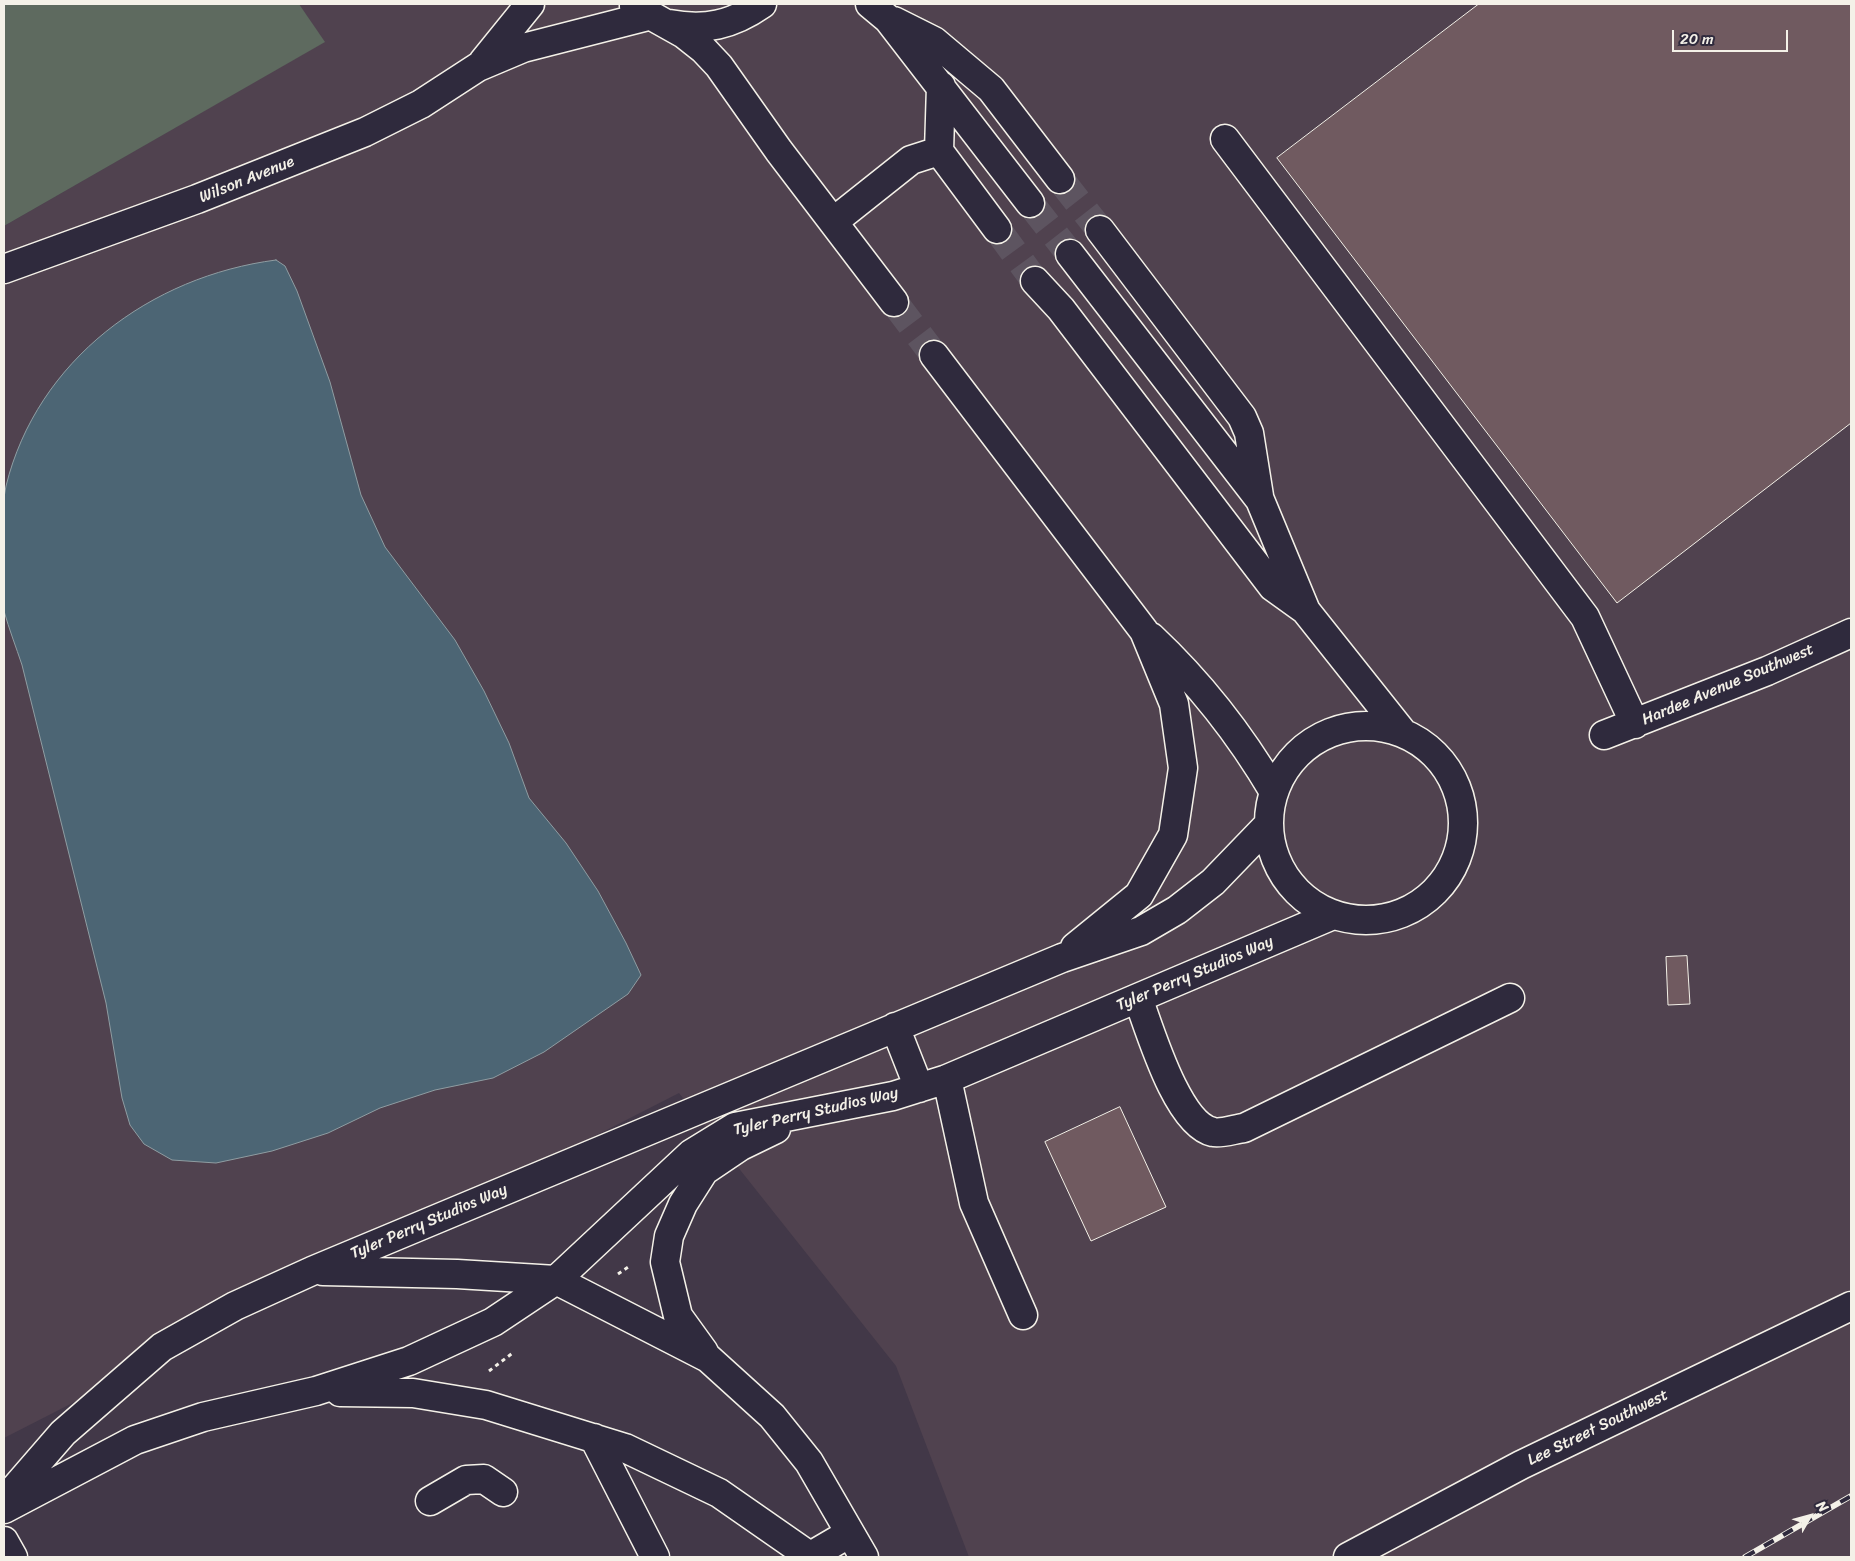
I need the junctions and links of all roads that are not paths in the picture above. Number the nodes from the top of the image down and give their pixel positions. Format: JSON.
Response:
{"nodes":[{"id":1,"x":530,"y":4,"type":"edge"},
{"id":2,"x":762,"y":4,"type":"edge"},
{"id":3,"x":879,"y":11,"type":"edge"},
{"id":4,"x":648,"y":14,"type":"edge"},
{"id":5,"x":478,"y":67,"type":"junction"},
{"id":6,"x":941,"y":86,"type":"junction"},
{"id":7,"x":1225,"y":139,"type":"dead end"},
{"id":8,"x":939,"y":151,"type":"junction"},
{"id":9,"x":1060,"y":179,"type":"tunnel mouth"},
{"id":10,"x":1030,"y":202,"type":"tunnel mouth"},
{"id":11,"x":833,"y":222,"type":"junction"},
{"id":12,"x":997,"y":229,"type":"tunnel mouth"},
{"id":13,"x":1100,"y":230,"type":"tunnel mouth"},
{"id":14,"x":1070,"y":254,"type":"tunnel mouth"},
{"id":15,"x":4,"y":269,"type":"edge"},
{"id":16,"x":1035,"y":281,"type":"tunnel mouth"},
{"id":17,"x":894,"y":302,"type":"tunnel mouth"},
{"id":18,"x":934,"y":356,"type":"tunnel mouth"},
{"id":19,"x":1260,"y":500,"type":"junction"},
{"id":20,"x":1306,"y":611,"type":"junction"},
{"id":21,"x":1144,"y":631,"type":"junction"},
{"id":22,"x":1851,"y":633,"type":"edge"},
{"id":23,"x":1635,"y":724,"type":"junction"},
{"id":24,"x":1403,"y":733,"type":"junction"},
{"id":25,"x":1604,"y":735,"type":"dead end"},
{"id":26,"x":1274,"y":792,"type":"junction"},
{"id":27,"x":1269,"y":824,"type":"junction"},
{"id":28,"x":1333,"y":915,"type":"junction"},
{"id":29,"x":1062,"y":958,"type":"junction"},
{"id":30,"x":1138,"y":998,"type":"junction"},
{"id":31,"x":1510,"y":998,"type":"dead end"},
{"id":32,"x":895,"y":1027,"type":"junction"},
{"id":33,"x":947,"y":1079,"type":"junction"},
{"id":34,"x":919,"y":1088,"type":"junction"},
{"id":35,"x":809,"y":1112,"type":"junction"},
{"id":36,"x":312,"y":1271,"type":"junction"},
{"id":37,"x":556,"y":1280,"type":"junction"},
{"id":38,"x":1851,"y":1306,"type":"edge"},
{"id":39,"x":1023,"y":1315,"type":"dead end"},
{"id":40,"x":708,"y":1358,"type":"junction"},
{"id":41,"x":316,"y":1391,"type":"junction"},
{"id":42,"x":594,"y":1438,"type":"junction"},
{"id":43,"x":503,"y":1492,"type":"dead end"},
{"id":44,"x":4,"y":1500,"type":"edge"},
{"id":45,"x":430,"y":1500,"type":"dead end"},
{"id":46,"x":4,"y":1509,"type":"edge"},
{"id":47,"x":850,"y":1534,"type":"junction"},
{"id":48,"x":4,"y":1541,"type":"edge"},
{"id":49,"x":13,"y":1557,"type":"edge"},
{"id":50,"x":655,"y":1557,"type":"edge"},
{"id":51,"x":810,"y":1557,"type":"edge"},
{"id":52,"x":864,"y":1557,"type":"edge"},
{"id":53,"x":1348,"y":1557,"type":"edge"}],
"edges":[{"from":1,"to":5,"type":"street"},
{"from":2,"to":4,"type":"street"},
{"from":3,"to":6,"type":"street"},
{"from":3,"to":9,"type":"street"},
{"from":4,"to":5,"type":"street"},
{"from":4,"to":11,"type":"street"},
{"from":5,"to":15,"type":"street","name":"Wilson Avenue"},
{"from":6,"to":8,"type":"street"},
{"from":6,"to":10,"type":"street"},
{"from":7,"to":23,"type":"street"},
{"from":8,"to":11,"type":"street"},
{"from":8,"to":12,"type":"street"},
{"from":11,"to":17,"type":"street"},
{"from":13,"to":19,"type":"street"},
{"from":14,"to":19,"type":"street"},
{"from":16,"to":20,"type":"street"},
{"from":18,"to":21,"type":"street"},
{"from":19,"to":20,"type":"street"},
{"from":20,"to":24,"type":"street"},
{"from":21,"to":26,"type":"street"},
{"from":21,"to":29,"type":"street"},
{"from":22,"to":23,"type":"street","name":"Hardee Avenue Southwest"},
{"from":23,"to":25,"type":"street","name":"Hardee Avenue Southwest"},
{"from":24,"to":26,"type":"street"},
{"from":24,"to":28,"type":"street"},
{"from":26,"to":27,"type":"street"},
{"from":27,"to":28,"type":"street"},
{"from":27,"to":29,"type":"street","name":"Tyler Perry Studios Way"},
{"from":28,"to":30,"type":"street","name":"Tyler Perry Studios Way"},
{"from":29,"to":32,"type":"street","name":"Tyler Perry Studios Way"},
{"from":30,"to":31,"type":"street"},
{"from":30,"to":33,"type":"street","name":"Tyler Perry Studios Way"},
{"from":32,"to":34,"type":"street"},
{"from":32,"to":36,"type":"street","name":"Tyler Perry Studios Way"},
{"from":33,"to":34,"type":"street","name":"Tyler Perry Studios Way"},
{"from":33,"to":39,"type":"street"},
{"from":34,"to":35,"type":"street","name":"Tyler Perry Studios Way"},
{"from":35,"to":37,"type":"street","name":"Tyler Perry Studios Way"},
{"from":35,"to":40,"type":"street"},
{"from":36,"to":37,"type":"street"},
{"from":36,"to":44,"type":"street"},
{"from":37,"to":40,"type":"street"},
{"from":37,"to":41,"type":"street","name":"Tyler Perry Studios Way"},
{"from":38,"to":53,"type":"street","name":"Lee Street Southwest"},
{"from":40,"to":47,"type":"street"},
{"from":41,"to":42,"type":"street"},
{"from":41,"to":46,"type":"street"},
{"from":42,"to":50,"type":"street"},
{"from":42,"to":51,"type":"street"},
{"from":43,"to":45,"type":"street"},
{"from":47,"to":51,"type":"street"},
{"from":47,"to":52,"type":"street"},
{"from":48,"to":49,"type":"street"}]}
